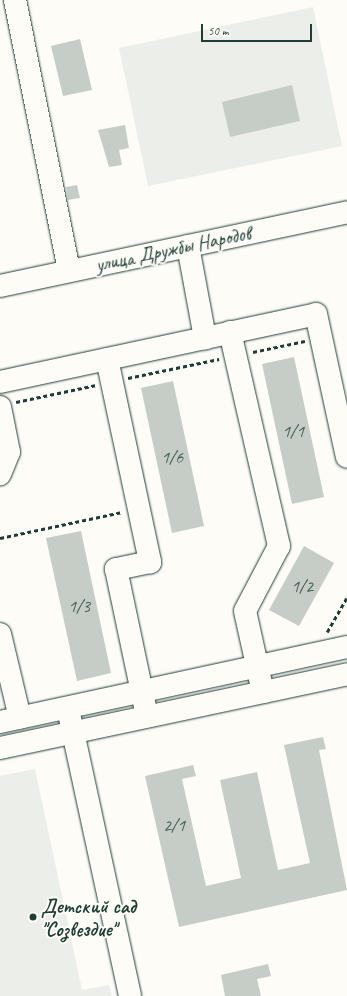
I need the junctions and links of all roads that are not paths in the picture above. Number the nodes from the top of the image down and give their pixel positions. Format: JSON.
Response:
{"nodes":[{"id":1,"x":15,"y":0,"type":"edge"},
{"id":2,"x":347,"y":212,"type":"edge"},
{"id":3,"x":188,"y":246,"type":"junction"},
{"id":4,"x":69,"y":271,"type":"junction"},
{"id":5,"x":0,"y":286,"type":"edge"},
{"id":6,"x":230,"y":332,"type":"junction"},
{"id":7,"x":205,"y":338,"type":"junction"},
{"id":8,"x":107,"y":359,"type":"junction"},
{"id":9,"x":0,"y":382,"type":"edge"},
{"id":10,"x":4,"y":406,"type":"edge"},
{"id":11,"x":347,"y":457,"type":"edge"},
{"id":12,"x":0,"y":474,"type":"edge"},
{"id":13,"x":0,"y":634,"type":"edge"},
{"id":14,"x":347,"y":647,"type":"edge"},
{"id":15,"x":257,"y":666,"type":"junction"},
{"id":16,"x":347,"y":674,"type":"edge"},
{"id":17,"x":141,"y":691,"type":"junction"},
{"id":18,"x":263,"y":692,"type":"junction"},
{"id":19,"x":67,"y":707,"type":"junction"},
{"id":20,"x":146,"y":716,"type":"junction"},
{"id":21,"x":10,"y":720,"type":"edge"},
{"id":22,"x":73,"y":732,"type":"junction"},
{"id":23,"x":0,"y":748,"type":"edge"},
{"id":24,"x":130,"y":996,"type":"edge"}],
"edges":[{"from":1,"to":4,"type":"street"},
{"from":2,"to":3,"type":"street","name":"улица Дружбы Народов"},
{"from":3,"to":4,"type":"street","name":"улица Дружбы Народов"},
{"from":3,"to":7,"type":"street"},
{"from":4,"to":5,"type":"street","name":"улица Дружбы Народов"},
{"from":6,"to":7,"type":"street"},
{"from":6,"to":11,"type":"street"},
{"from":6,"to":15,"type":"street"},
{"from":7,"to":8,"type":"street"},
{"from":8,"to":9,"type":"street"},
{"from":8,"to":17,"type":"street"},
{"from":10,"to":12,"type":"street"},
{"from":13,"to":21,"type":"street"},
{"from":14,"to":15,"type":"street"},
{"from":15,"to":17,"type":"street"},
{"from":15,"to":18,"type":"street"},
{"from":16,"to":18,"type":"street"},
{"from":17,"to":19,"type":"street"},
{"from":17,"to":20,"type":"street"},
{"from":18,"to":20,"type":"street"},
{"from":19,"to":21,"type":"street"},
{"from":19,"to":22,"type":"street"},
{"from":20,"to":22,"type":"street"},
{"from":22,"to":23,"type":"street"},
{"from":22,"to":24,"type":"street"}]}
